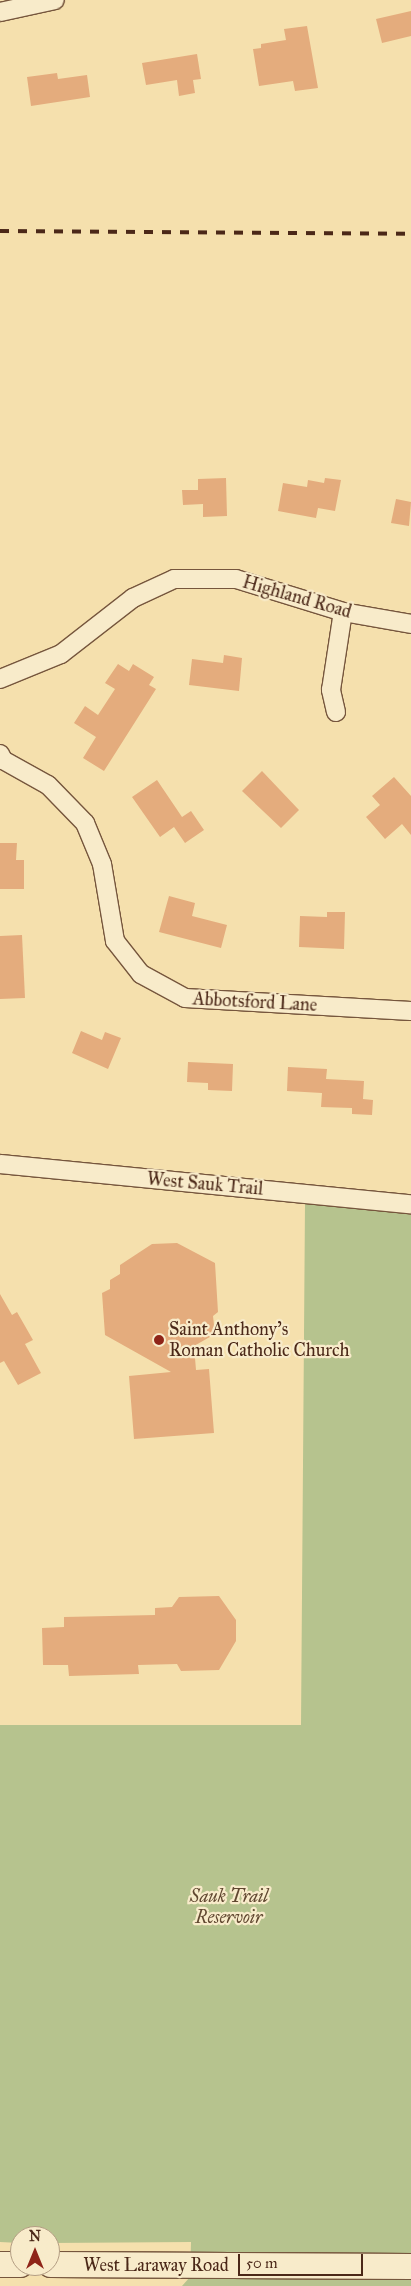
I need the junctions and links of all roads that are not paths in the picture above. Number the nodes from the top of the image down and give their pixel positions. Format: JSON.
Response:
{"nodes":[{"id":1,"x":55,"y":0,"type":"edge"},
{"id":2,"x":0,"y":12,"type":"edge"},
{"id":3,"x":342,"y":612,"type":"junction"},
{"id":4,"x":411,"y":624,"type":"edge"},
{"id":5,"x":0,"y":679,"type":"edge"},
{"id":6,"x":336,"y":712,"type":"dead end"},
{"id":7,"x":0,"y":754,"type":"edge"},
{"id":8,"x":411,"y":1011,"type":"edge"},
{"id":9,"x":0,"y":1164,"type":"edge"},
{"id":10,"x":411,"y":1204,"type":"edge"},
{"id":11,"x":60,"y":2264,"type":"edge"},
{"id":12,"x":411,"y":2266,"type":"edge"}],
"edges":[{"from":1,"to":2,"type":"street"},
{"from":3,"to":4,"type":"street","name":"Highland Road"},
{"from":3,"to":5,"type":"street","name":"Highland Road"},
{"from":3,"to":6,"type":"street"},
{"from":7,"to":8,"type":"street","name":"Abbotsford Lane"},
{"from":9,"to":10,"type":"street","name":"West Sauk Trail"},
{"from":11,"to":12,"type":"main road","name":"West Laraway Road"}]}
